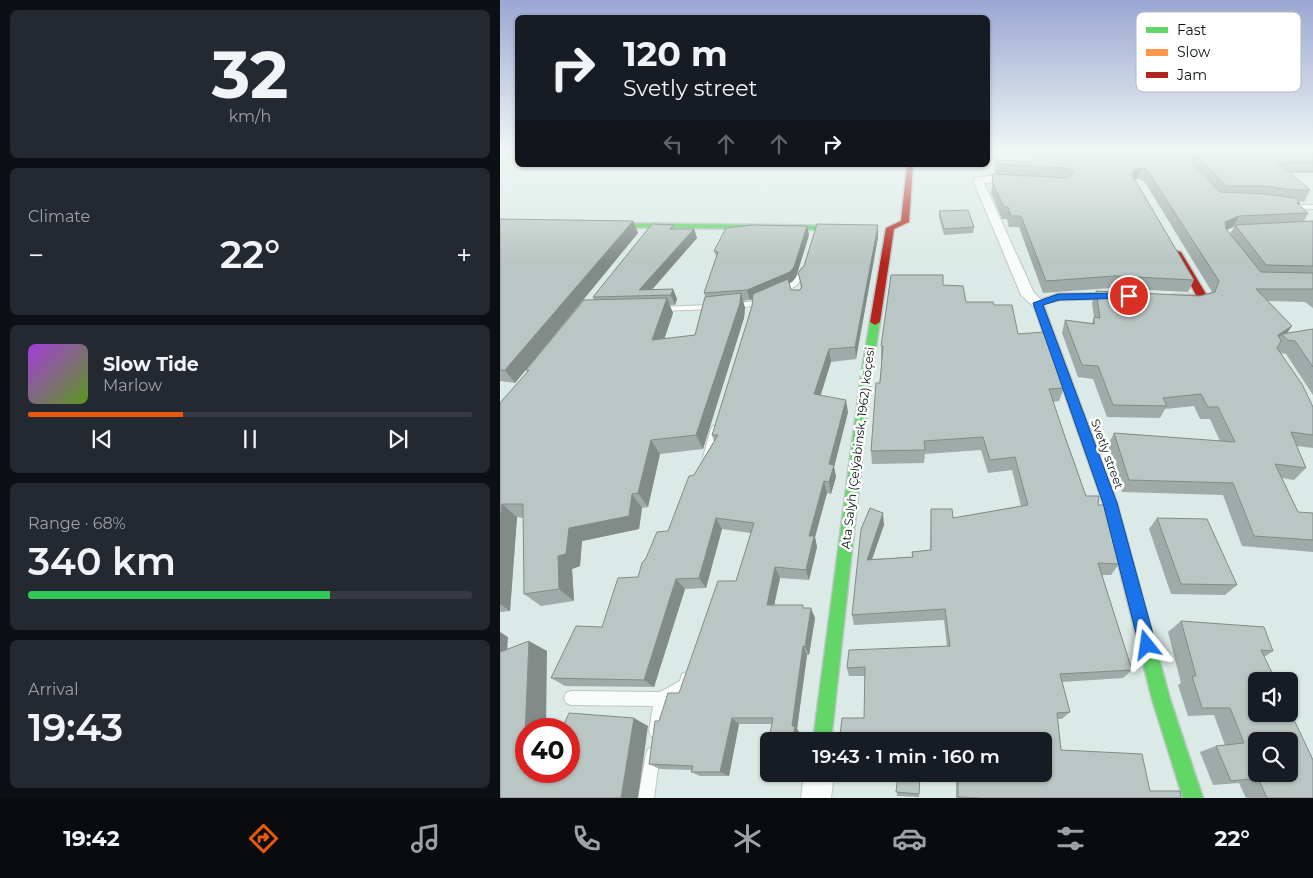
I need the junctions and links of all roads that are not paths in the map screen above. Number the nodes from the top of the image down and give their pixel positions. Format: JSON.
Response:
{"nodes":[{"id":1,"x":908,"y":188,"type":"edge"},
{"id":2,"x":982,"y":188,"type":"edge"},
{"id":3,"x":1287,"y":206,"type":"edge"},
{"id":4,"x":1313,"y":207,"type":"edge"},
{"id":5,"x":586,"y":225,"type":"edge"},
{"id":6,"x":653,"y":225,"type":"junction"},
{"id":7,"x":862,"y":228,"type":"edge"},
{"id":8,"x":641,"y":240,"type":"edge"},
{"id":9,"x":1171,"y":244,"type":"edge"},
{"id":10,"x":806,"y":261,"type":"edge"},
{"id":11,"x":1138,"y":296,"type":"edge"},
{"id":12,"x":1157,"y":298,"type":"edge"},
{"id":13,"x":1038,"y":303,"type":"junction"},
{"id":14,"x":717,"y":306,"type":"edge"},
{"id":15,"x":726,"y":306,"type":"edge"},
{"id":16,"x":652,"y":309,"type":"edge"},
{"id":17,"x":719,"y":421,"type":"edge"},
{"id":18,"x":708,"y":458,"type":"edge"},
{"id":19,"x":692,"y":666,"type":"edge"},
{"id":20,"x":571,"y":698,"type":"dead end"},
{"id":21,"x":661,"y":699,"type":"junction"},
{"id":22,"x":823,"y":732,"type":"edge"},
{"id":23,"x":818,"y":782,"type":"edge"},
{"id":24,"x":646,"y":798,"type":"edge"},
{"id":25,"x":816,"y":798,"type":"edge"},
{"id":26,"x":1193,"y":798,"type":"edge"}],
"edges":[{"from":1,"to":22,"type":"street","name":"Ata Salyh (Çelýabinsk, 1962) köçesi"},
{"from":2,"to":13,"type":"street"},
{"from":3,"to":4,"type":"lane"},
{"from":5,"to":6,"type":"street"},
{"from":6,"to":7,"type":"street"},
{"from":6,"to":8,"type":"street"},
{"from":9,"to":12,"type":"street"},
{"from":10,"to":15,"type":"lane"},
{"from":11,"to":13,"type":"street"},
{"from":13,"to":26,"type":"street","name":"Svetly street"},
{"from":14,"to":16,"type":"lane"},
{"from":17,"to":18,"type":"lane"},
{"from":19,"to":21,"type":"lane"},
{"from":20,"to":21,"type":"lane"},
{"from":21,"to":24,"type":"lane"},
{"from":23,"to":25,"type":"street"}]}
